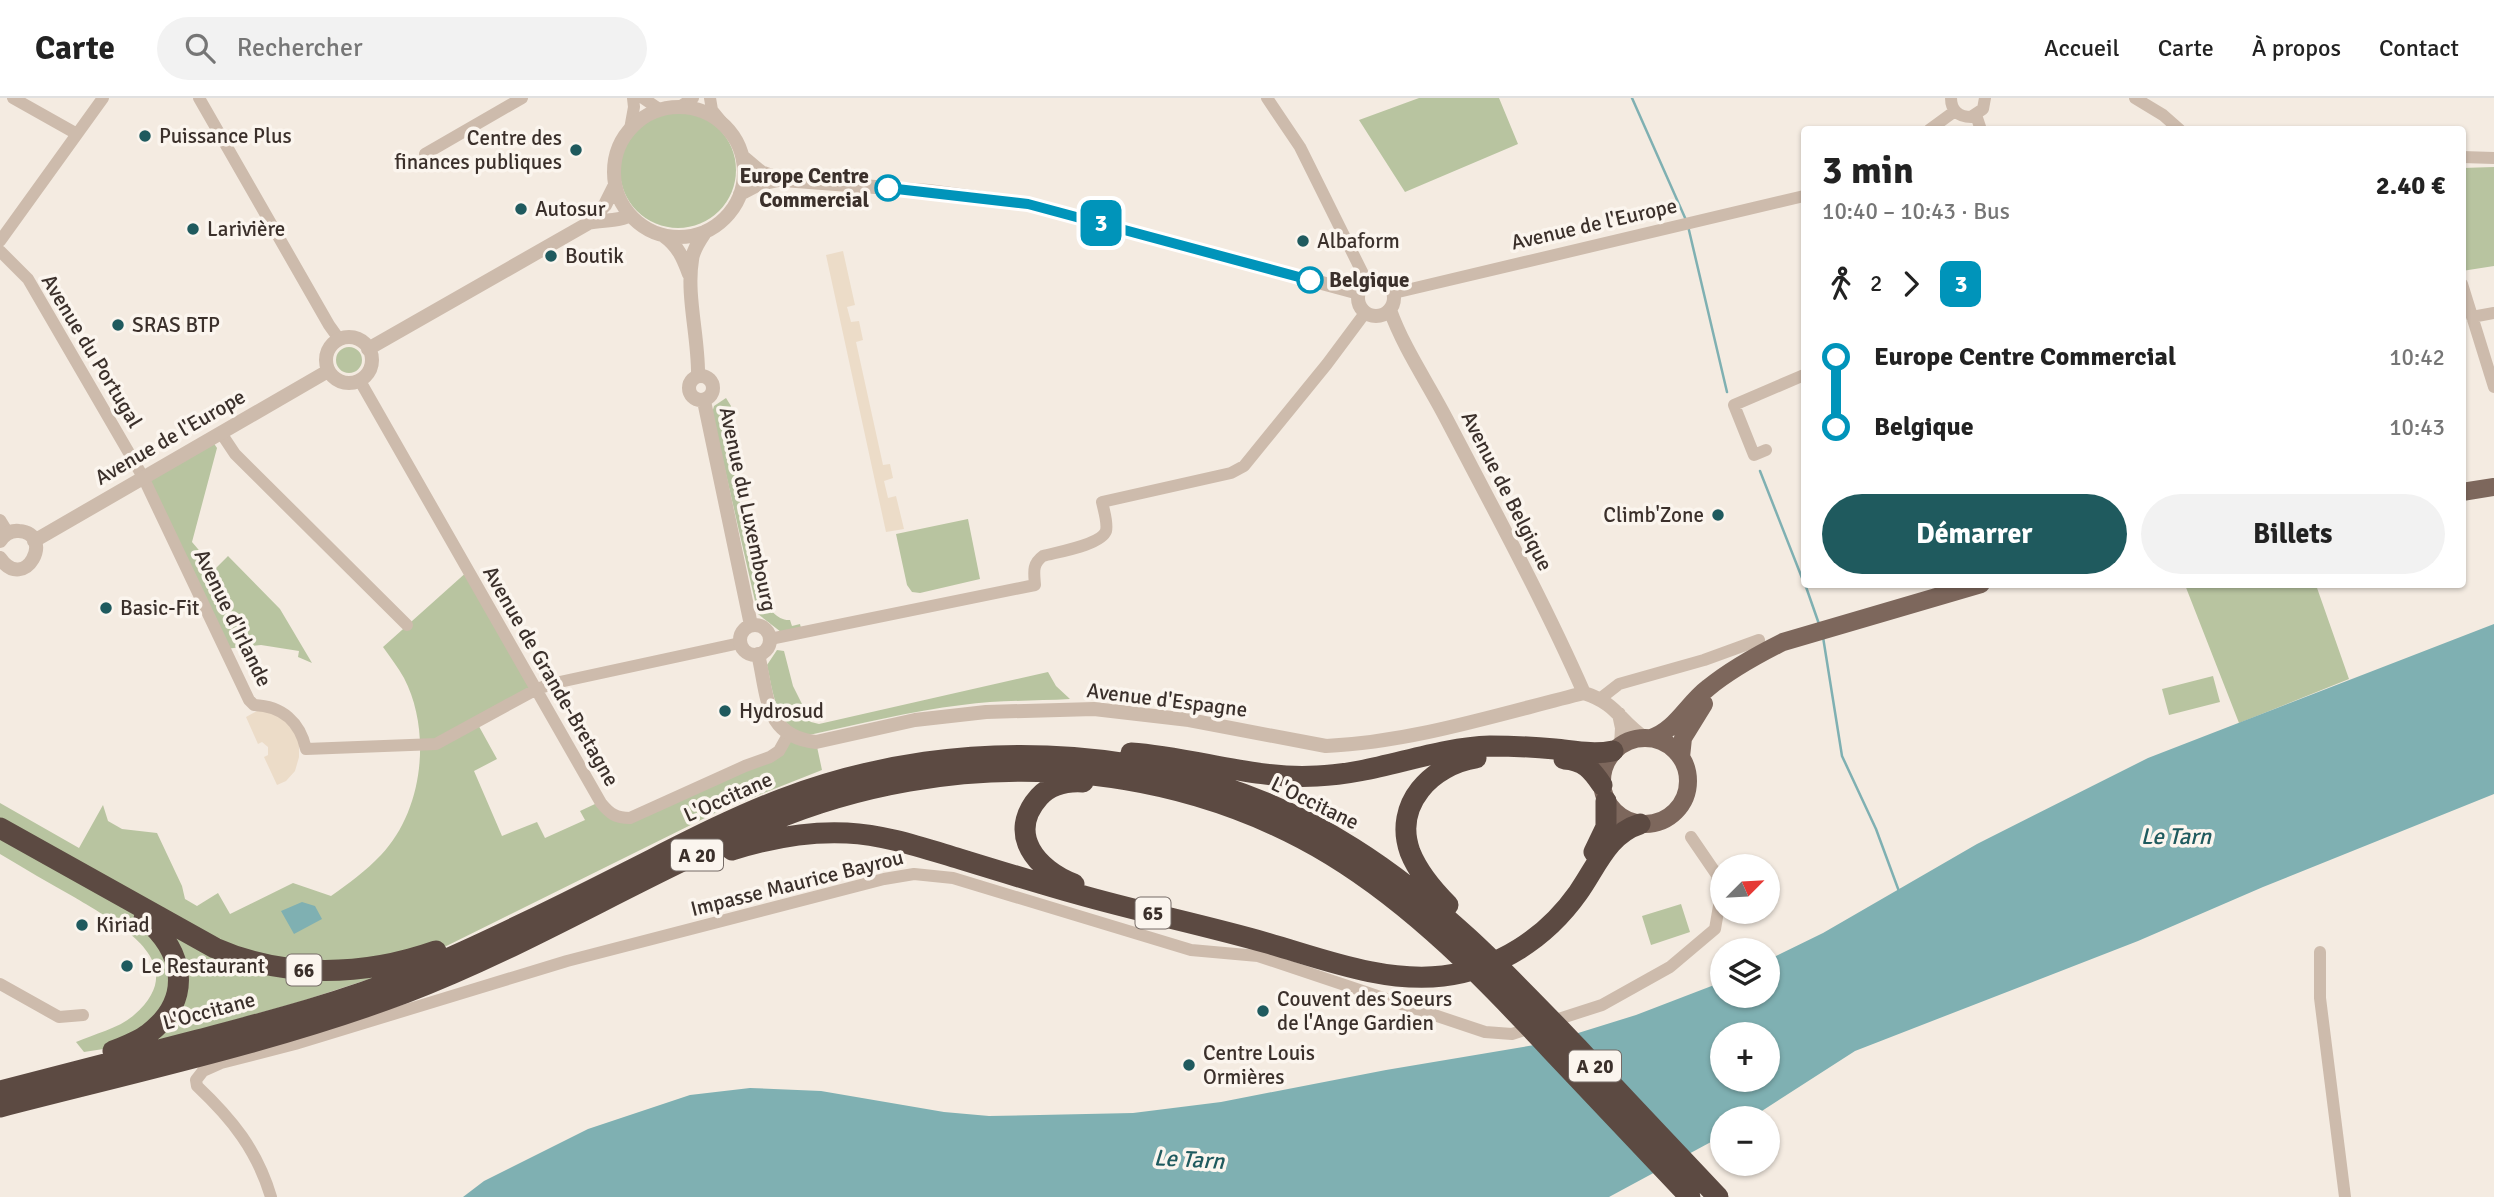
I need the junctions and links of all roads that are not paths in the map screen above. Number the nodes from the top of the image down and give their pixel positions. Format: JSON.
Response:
{"nodes":[{"id":1,"x":13,"y":98,"type":"edge"},
{"id":2,"x":103,"y":98,"type":"edge"},
{"id":3,"x":199,"y":98,"type":"edge"},
{"id":4,"x":522,"y":98,"type":"edge"},
{"id":5,"x":632,"y":98,"type":"edge"},
{"id":6,"x":643,"y":98,"type":"edge"},
{"id":7,"x":710,"y":98,"type":"edge"},
{"id":8,"x":1267,"y":98,"type":"edge"},
{"id":9,"x":1951,"y":98,"type":"edge"},
{"id":10,"x":1985,"y":98,"type":"edge"},
{"id":11,"x":2135,"y":98,"type":"edge"},
{"id":12,"x":687,"y":102,"type":"edge"},
{"id":13,"x":659,"y":109,"type":"junction"},
{"id":14,"x":1955,"y":111,"type":"junction"},
{"id":15,"x":1976,"y":115,"type":"junction"},
{"id":16,"x":721,"y":121,"type":"junction"},
{"id":17,"x":1934,"y":126,"type":"edge"},
{"id":18,"x":1980,"y":126,"type":"edge"},
{"id":19,"x":2175,"y":126,"type":"edge"},
{"id":20,"x":630,"y":129,"type":"junction"},
{"id":21,"x":77,"y":134,"type":"junction"},
{"id":22,"x":425,"y":154,"type":"dead end"},
{"id":23,"x":743,"y":157,"type":"junction"},
{"id":24,"x":2466,"y":157,"type":"edge"},
{"id":25,"x":2494,"y":158,"type":"edge"},
{"id":26,"x":783,"y":180,"type":"junction"},
{"id":27,"x":615,"y":186,"type":"junction"},
{"id":28,"x":740,"y":194,"type":"junction"},
{"id":29,"x":1801,"y":197,"type":"edge"},
{"id":30,"x":631,"y":215,"type":"junction"},
{"id":31,"x":587,"y":224,"type":"junction"},
{"id":32,"x":706,"y":231,"type":"junction"},
{"id":33,"x":663,"y":235,"type":"junction"},
{"id":34,"x":0,"y":241,"type":"edge"},
{"id":35,"x":0,"y":251,"type":"edge"},
{"id":36,"x":691,"y":278,"type":"junction"},
{"id":37,"x":1363,"y":288,"type":"junction"},
{"id":38,"x":1394,"y":293,"type":"junction"},
{"id":39,"x":2466,"y":297,"type":"edge"},
{"id":40,"x":1390,"y":310,"type":"junction"},
{"id":41,"x":1365,"y":313,"type":"junction"},
{"id":42,"x":2494,"y":313,"type":"edge"},
{"id":43,"x":2472,"y":317,"type":"junction"},
{"id":44,"x":339,"y":339,"type":"junction"},
{"id":45,"x":368,"y":349,"type":"junction"},
{"id":46,"x":328,"y":371,"type":"junction"},
{"id":47,"x":1801,"y":376,"type":"edge"},
{"id":48,"x":360,"y":381,"type":"junction"},
{"id":49,"x":2494,"y":387,"type":"edge"},
{"id":50,"x":221,"y":433,"type":"junction"},
{"id":51,"x":1766,"y":450,"type":"dead end"},
{"id":52,"x":143,"y":477,"type":"junction"},
{"id":53,"x":2494,"y":487,"type":"edge"},
{"id":54,"x":2466,"y":491,"type":"edge"},
{"id":55,"x":3,"y":532,"type":"edge"},
{"id":56,"x":34,"y":541,"type":"junction"},
{"id":57,"x":0,"y":559,"type":"edge"},
{"id":58,"x":1967,"y":588,"type":"edge"},
{"id":59,"x":407,"y":625,"type":"dead end"},
{"id":60,"x":751,"y":625,"type":"junction"},
{"id":61,"x":770,"y":639,"type":"junction"},
{"id":62,"x":1759,"y":640,"type":"dead end"},
{"id":63,"x":740,"y":643,"type":"junction"},
{"id":64,"x":758,"y":654,"type":"junction"},
{"id":65,"x":1727,"y":676,"type":"junction"},
{"id":66,"x":537,"y":689,"type":"junction"},
{"id":67,"x":1584,"y":693,"type":"junction"},
{"id":68,"x":1601,"y":698,"type":"junction"},
{"id":69,"x":1619,"y":714,"type":"junction"},
{"id":70,"x":788,"y":735,"type":"junction"},
{"id":71,"x":1648,"y":738,"type":"junction"},
{"id":72,"x":1617,"y":748,"type":"junction"},
{"id":73,"x":988,"y":755,"type":"junction"},
{"id":74,"x":1681,"y":757,"type":"junction"},
{"id":75,"x":1604,"y":793,"type":"junction"},
{"id":76,"x":1222,"y":805,"type":"junction"},
{"id":77,"x":1640,"y":824,"type":"junction"},
{"id":78,"x":0,"y":828,"type":"edge"},
{"id":79,"x":0,"y":834,"type":"edge"},
{"id":80,"x":1691,"y":837,"type":"dead end"},
{"id":81,"x":625,"y":873,"type":"junction"},
{"id":82,"x":616,"y":895,"type":"junction"},
{"id":83,"x":1474,"y":936,"type":"junction"},
{"id":84,"x":2320,"y":952,"type":"dead end"},
{"id":85,"x":0,"y":984,"type":"edge"},
{"id":86,"x":83,"y":1015,"type":"dead end"},
{"id":87,"x":0,"y":1089,"type":"edge"},
{"id":88,"x":0,"y":1107,"type":"edge"},
{"id":89,"x":271,"y":1197,"type":"edge"},
{"id":90,"x":1690,"y":1197,"type":"edge"},
{"id":91,"x":1718,"y":1197,"type":"edge"},
{"id":92,"x":2345,"y":1197,"type":"edge"}],
"edges":[{"from":1,"to":21,"type":"street"},
{"from":2,"to":21,"type":"street"},
{"from":3,"to":44,"type":"street"},
{"from":4,"to":22,"type":"street"},
{"from":5,"to":20,"type":"street"},
{"from":6,"to":13,"type":"street"},
{"from":7,"to":16,"type":"street"},
{"from":8,"to":37,"type":"street"},
{"from":9,"to":14,"type":"street"},
{"from":10,"to":15,"type":"street"},
{"from":11,"to":19,"type":"street"},
{"from":12,"to":13,"type":"street"},
{"from":12,"to":16,"type":"street"},
{"from":13,"to":20,"type":"street"},
{"from":14,"to":15,"type":"street"},
{"from":14,"to":17,"type":"street"},
{"from":15,"to":18,"type":"street"},
{"from":16,"to":23,"type":"street"},
{"from":20,"to":27,"type":"street"},
{"from":21,"to":34,"type":"street"},
{"from":23,"to":26,"type":"street"},
{"from":23,"to":28,"type":"street"},
{"from":24,"to":25,"type":"street"},
{"from":26,"to":28,"type":"street"},
{"from":26,"to":37,"type":"street"},
{"from":27,"to":30,"type":"street"},
{"from":27,"to":31,"type":"street"},
{"from":28,"to":32,"type":"street"},
{"from":29,"to":38,"type":"street","name":"Avenue de l'Europe"},
{"from":30,"to":31,"type":"street"},
{"from":30,"to":33,"type":"street"},
{"from":31,"to":45,"type":"street"},
{"from":32,"to":33,"type":"street"},
{"from":32,"to":36,"type":"street"},
{"from":33,"to":36,"type":"street"},
{"from":35,"to":52,"type":"street","name":"Avenue du Portugal"},
{"from":36,"to":60,"type":"street","name":"Avenue du Luxembourg"},
{"from":37,"to":38,"type":"street"},
{"from":37,"to":41,"type":"street"},
{"from":38,"to":40,"type":"street"},
{"from":39,"to":43,"type":"street"},
{"from":40,"to":41,"type":"street"},
{"from":40,"to":67,"type":"street","name":"Avenue de Belgique"},
{"from":41,"to":61,"type":"street"},
{"from":42,"to":43,"type":"street"},
{"from":43,"to":49,"type":"street"},
{"from":44,"to":45,"type":"street"},
{"from":44,"to":46,"type":"street"},
{"from":45,"to":48,"type":"street"},
{"from":46,"to":48,"type":"street"},
{"from":46,"to":50,"type":"street","name":"Avenue de l'Europe"},
{"from":47,"to":51,"type":"street"},
{"from":48,"to":66,"type":"street","name":"Avenue de Grande-Bretagne"},
{"from":50,"to":52,"type":"street","name":"Avenue de l'Europe"},
{"from":50,"to":59,"type":"street"},
{"from":52,"to":56,"type":"street","name":"Avenue de l'Europe"},
{"from":52,"to":66,"type":"street","name":"Avenue d'Irlande"},
{"from":53,"to":54,"type":"main road"},
{"from":55,"to":56,"type":"street"},
{"from":56,"to":57,"type":"street"},
{"from":58,"to":65,"type":"main road"},
{"from":60,"to":61,"type":"street"},
{"from":60,"to":63,"type":"street"},
{"from":61,"to":64,"type":"street"},
{"from":62,"to":68,"type":"street"},
{"from":63,"to":64,"type":"street"},
{"from":63,"to":66,"type":"street","name":"Avenue d'Irlande"},
{"from":64,"to":70,"type":"street"},
{"from":65,"to":71,"type":"main road"},
{"from":65,"to":74,"type":"main road"},
{"from":66,"to":70,"type":"street","name":"Avenue de Grande-Bretagne"},
{"from":67,"to":68,"type":"street","name":"Avenue d'Espagne"},
{"from":67,"to":70,"type":"street","name":"Avenue d'Espagne"},
{"from":68,"to":69,"type":"street","name":"Avenue d'Espagne"},
{"from":69,"to":71,"type":"street","name":"Avenue d'Espagne"},
{"from":69,"to":72,"type":"street"},
{"from":71,"to":72,"type":"main road"},
{"from":71,"to":74,"type":"main road"},
{"from":72,"to":73,"type":"highway"},
{"from":72,"to":75,"type":"main road"},
{"from":73,"to":81,"type":"highway","name":"L'Occitane","number":"A 20"},
{"from":73,"to":83,"type":"highway","name":"L'Occitane","number":"A 20"},
{"from":74,"to":77,"type":"main road"},
{"from":75,"to":76,"type":"highway","number":"65"},
{"from":75,"to":77,"type":"main road"},
{"from":75,"to":83,"type":"highway"},
{"from":76,"to":82,"type":"highway","name":"L'Occitane","number":"A 20"},
{"from":76,"to":90,"type":"highway","name":"L'Occitane","number":"A 20"},
{"from":77,"to":82,"type":"highway","number":"65"},
{"from":78,"to":81,"type":"highway","number":"66"},
{"from":79,"to":87,"type":"highway"},
{"from":80,"to":89,"type":"street","name":"Impasse Maurice Bayrou"},
{"from":81,"to":87,"type":"highway","name":"L'Occitane","number":"A 20"},
{"from":82,"to":88,"type":"highway","name":"L'Occitane","number":"A 20"},
{"from":83,"to":91,"type":"highway","number":"A 20"},
{"from":84,"to":92,"type":"street"},
{"from":85,"to":86,"type":"street"}]}
